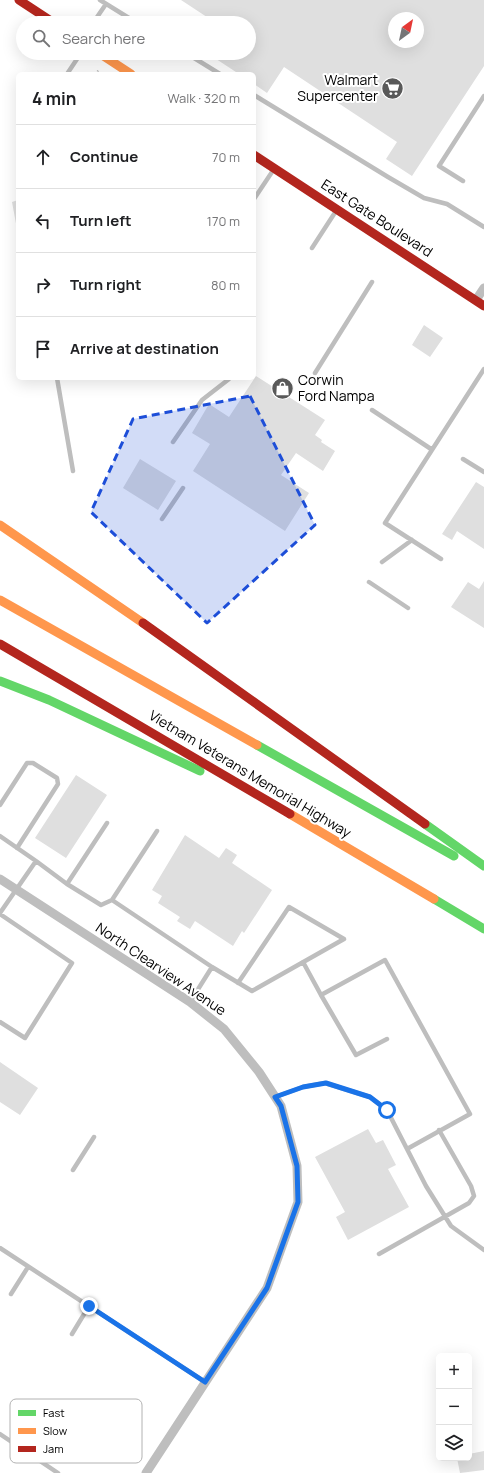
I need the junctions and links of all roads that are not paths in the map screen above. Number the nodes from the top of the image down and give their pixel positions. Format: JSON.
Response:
{"nodes":[{"id":1,"x":19,"y":0,"type":"edge"},
{"id":2,"x":100,"y":0,"type":"edge"},
{"id":3,"x":106,"y":4,"type":"junction"},
{"id":4,"x":43,"y":16,"type":"edge"},
{"id":5,"x":98,"y":16,"type":"edge"},
{"id":6,"x":126,"y":16,"type":"edge"},
{"id":7,"x":76,"y":60,"type":"edge"},
{"id":8,"x":110,"y":60,"type":"edge"},
{"id":9,"x":197,"y":60,"type":"edge"},
{"id":10,"x":68,"y":72,"type":"edge"},
{"id":11,"x":128,"y":72,"type":"edge"},
{"id":12,"x":217,"y":72,"type":"edge"},
{"id":13,"x":256,"y":96,"type":"edge"},
{"id":14,"x":484,"y":96,"type":"edge"},
{"id":15,"x":256,"y":155,"type":"edge"},
{"id":16,"x":274,"y":168,"type":"junction"},
{"id":17,"x":464,"y":181,"type":"dead end"},
{"id":18,"x":256,"y":196,"type":"edge"},
{"id":19,"x":337,"y":209,"type":"junction"},
{"id":20,"x":484,"y":227,"type":"edge"},
{"id":21,"x":312,"y":248,"type":"dead end"},
{"id":22,"x":372,"y":282,"type":"dead end"},
{"id":23,"x":484,"y":288,"type":"edge"},
{"id":24,"x":480,"y":303,"type":"edge"},
{"id":25,"x":484,"y":369,"type":"edge"},
{"id":26,"x":315,"y":373,"type":"dead end"},
{"id":27,"x":58,"y":380,"type":"edge"},
{"id":28,"x":229,"y":380,"type":"dead end"},
{"id":29,"x":372,"y":410,"type":"dead end"},
{"id":30,"x":174,"y":442,"type":"dead end"},
{"id":31,"x":432,"y":449,"type":"junction"},
{"id":32,"x":463,"y":459,"type":"dead end"},
{"id":33,"x":73,"y":471,"type":"dead end"},
{"id":34,"x":484,"y":472,"type":"edge"},
{"id":35,"x":183,"y":488,"type":"dead end"},
{"id":36,"x":162,"y":519,"type":"dead end"},
{"id":37,"x":0,"y":525,"type":"edge"},
{"id":38,"x":412,"y":540,"type":"junction"},
{"id":39,"x":441,"y":559,"type":"dead end"},
{"id":40,"x":382,"y":562,"type":"dead end"},
{"id":41,"x":369,"y":582,"type":"dead end"},
{"id":42,"x":0,"y":600,"type":"edge"},
{"id":43,"x":408,"y":608,"type":"dead end"},
{"id":44,"x":0,"y":644,"type":"edge"},
{"id":45,"x":0,"y":681,"type":"edge"},
{"id":46,"x":262,"y":797,"type":"junction"},
{"id":47,"x":0,"y":805,"type":"edge"},
{"id":48,"x":108,"y":823,"type":"dead end"},
{"id":49,"x":158,"y":831,"type":"dead end"},
{"id":50,"x":0,"y":836,"type":"edge"},
{"id":51,"x":17,"y":848,"type":"junction"},
{"id":52,"x":36,"y":861,"type":"junction"},
{"id":53,"x":484,"y":866,"type":"edge"},
{"id":54,"x":484,"y":873,"type":"edge"},
{"id":55,"x":0,"y":879,"type":"edge"},
{"id":56,"x":68,"y":884,"type":"junction"},
{"id":57,"x":16,"y":889,"type":"junction"},
{"id":58,"x":112,"y":900,"type":"junction"},
{"id":59,"x":0,"y":914,"type":"edge"},
{"id":60,"x":484,"y":929,"type":"edge"},
{"id":61,"x":303,"y":962,"type":"junction"},
{"id":62,"x":212,"y":967,"type":"junction"},
{"id":63,"x":238,"y":983,"type":"junction"},
{"id":64,"x":321,"y":995,"type":"junction"},
{"id":65,"x":190,"y":1002,"type":"junction"},
{"id":66,"x":0,"y":1022,"type":"edge"},
{"id":67,"x":387,"y":1039,"type":"dead end"},
{"id":68,"x":275,"y":1097,"type":"junction"},
{"id":69,"x":439,"y":1130,"type":"junction"},
{"id":70,"x":94,"y":1137,"type":"dead end"},
{"id":71,"x":407,"y":1149,"type":"junction"},
{"id":72,"x":73,"y":1170,"type":"dead end"},
{"id":73,"x":446,"y":1217,"type":"junction"},
{"id":74,"x":0,"y":1248,"type":"edge"},
{"id":75,"x":484,"y":1250,"type":"edge"},
{"id":76,"x":379,"y":1254,"type":"dead end"},
{"id":77,"x":28,"y":1267,"type":"junction"},
{"id":78,"x":11,"y":1294,"type":"dead end"},
{"id":79,"x":89,"y":1306,"type":"junction"},
{"id":80,"x":72,"y":1334,"type":"dead end"},
{"id":81,"x":205,"y":1382,"type":"junction"},
{"id":82,"x":0,"y":1434,"type":"edge"},
{"id":83,"x":10,"y":1441,"type":"edge"},
{"id":84,"x":43,"y":1463,"type":"edge"},
{"id":85,"x":58,"y":1473,"type":"edge"},
{"id":86,"x":146,"y":1473,"type":"edge"}],
"edges":[{"from":1,"to":4,"type":"main road"},
{"from":2,"to":3,"type":"lane"},
{"from":3,"to":5,"type":"lane"},
{"from":3,"to":6,"type":"lane"},
{"from":7,"to":10,"type":"lane"},
{"from":8,"to":11,"type":"main road"},
{"from":9,"to":12,"type":"lane"},
{"from":13,"to":20,"type":"lane"},
{"from":14,"to":17,"type":"lane"},
{"from":15,"to":16,"type":"main road","name":"East Gate Boulevard"},
{"from":16,"to":18,"type":"lane"},
{"from":16,"to":19,"type":"main road","name":"East Gate Boulevard"},
{"from":19,"to":21,"type":"lane"},
{"from":19,"to":24,"type":"main road","name":"East Gate Boulevard"},
{"from":22,"to":26,"type":"lane"},
{"from":23,"to":24,"type":"street"},
{"from":25,"to":31,"type":"lane"},
{"from":27,"to":33,"type":"lane"},
{"from":28,"to":30,"type":"lane"},
{"from":29,"to":31,"type":"lane"},
{"from":31,"to":38,"type":"lane"},
{"from":32,"to":34,"type":"lane"},
{"from":35,"to":36,"type":"lane"},
{"from":37,"to":53,"type":"main road"},
{"from":38,"to":39,"type":"lane"},
{"from":38,"to":40,"type":"lane"},
{"from":41,"to":43,"type":"lane"},
{"from":42,"to":54,"type":"main road","name":"Vietnam Veterans Memorial Highway"},
{"from":44,"to":46,"type":"main road","name":"Vietnam Veterans Memorial Highway"},
{"from":45,"to":46,"type":"main road"},
{"from":46,"to":60,"type":"main road","name":"Vietnam Veterans Memorial Highway"},
{"from":47,"to":51,"type":"lane"},
{"from":48,"to":56,"type":"lane"},
{"from":49,"to":58,"type":"lane"},
{"from":50,"to":51,"type":"lane"},
{"from":51,"to":52,"type":"lane"},
{"from":52,"to":56,"type":"lane"},
{"from":52,"to":57,"type":"lane"},
{"from":55,"to":57,"type":"street","name":"North Clearview Avenue"},
{"from":56,"to":58,"type":"lane"},
{"from":57,"to":59,"type":"lane"},
{"from":57,"to":65,"type":"street","name":"North Clearview Avenue"},
{"from":58,"to":62,"type":"lane"},
{"from":59,"to":66,"type":"lane"},
{"from":61,"to":63,"type":"lane"},
{"from":61,"to":63,"type":"lane"},
{"from":61,"to":64,"type":"lane"},
{"from":62,"to":63,"type":"lane"},
{"from":62,"to":65,"type":"lane"},
{"from":64,"to":67,"type":"lane"},
{"from":64,"to":69,"type":"lane"},
{"from":65,"to":68,"type":"street","name":"North Clearview Avenue"},
{"from":68,"to":71,"type":"lane"},
{"from":68,"to":81,"type":"street","name":"North Clearview Avenue"},
{"from":69,"to":71,"type":"lane"},
{"from":69,"to":73,"type":"lane"},
{"from":70,"to":72,"type":"lane"},
{"from":71,"to":73,"type":"lane"},
{"from":73,"to":75,"type":"lane"},
{"from":73,"to":76,"type":"lane"},
{"from":74,"to":77,"type":"lane"},
{"from":77,"to":78,"type":"lane"},
{"from":77,"to":79,"type":"lane"},
{"from":79,"to":80,"type":"lane"},
{"from":79,"to":81,"type":"lane"},
{"from":81,"to":86,"type":"street","name":"North Clearview Avenue"},
{"from":82,"to":83,"type":"lane"},
{"from":84,"to":85,"type":"lane"}]}
